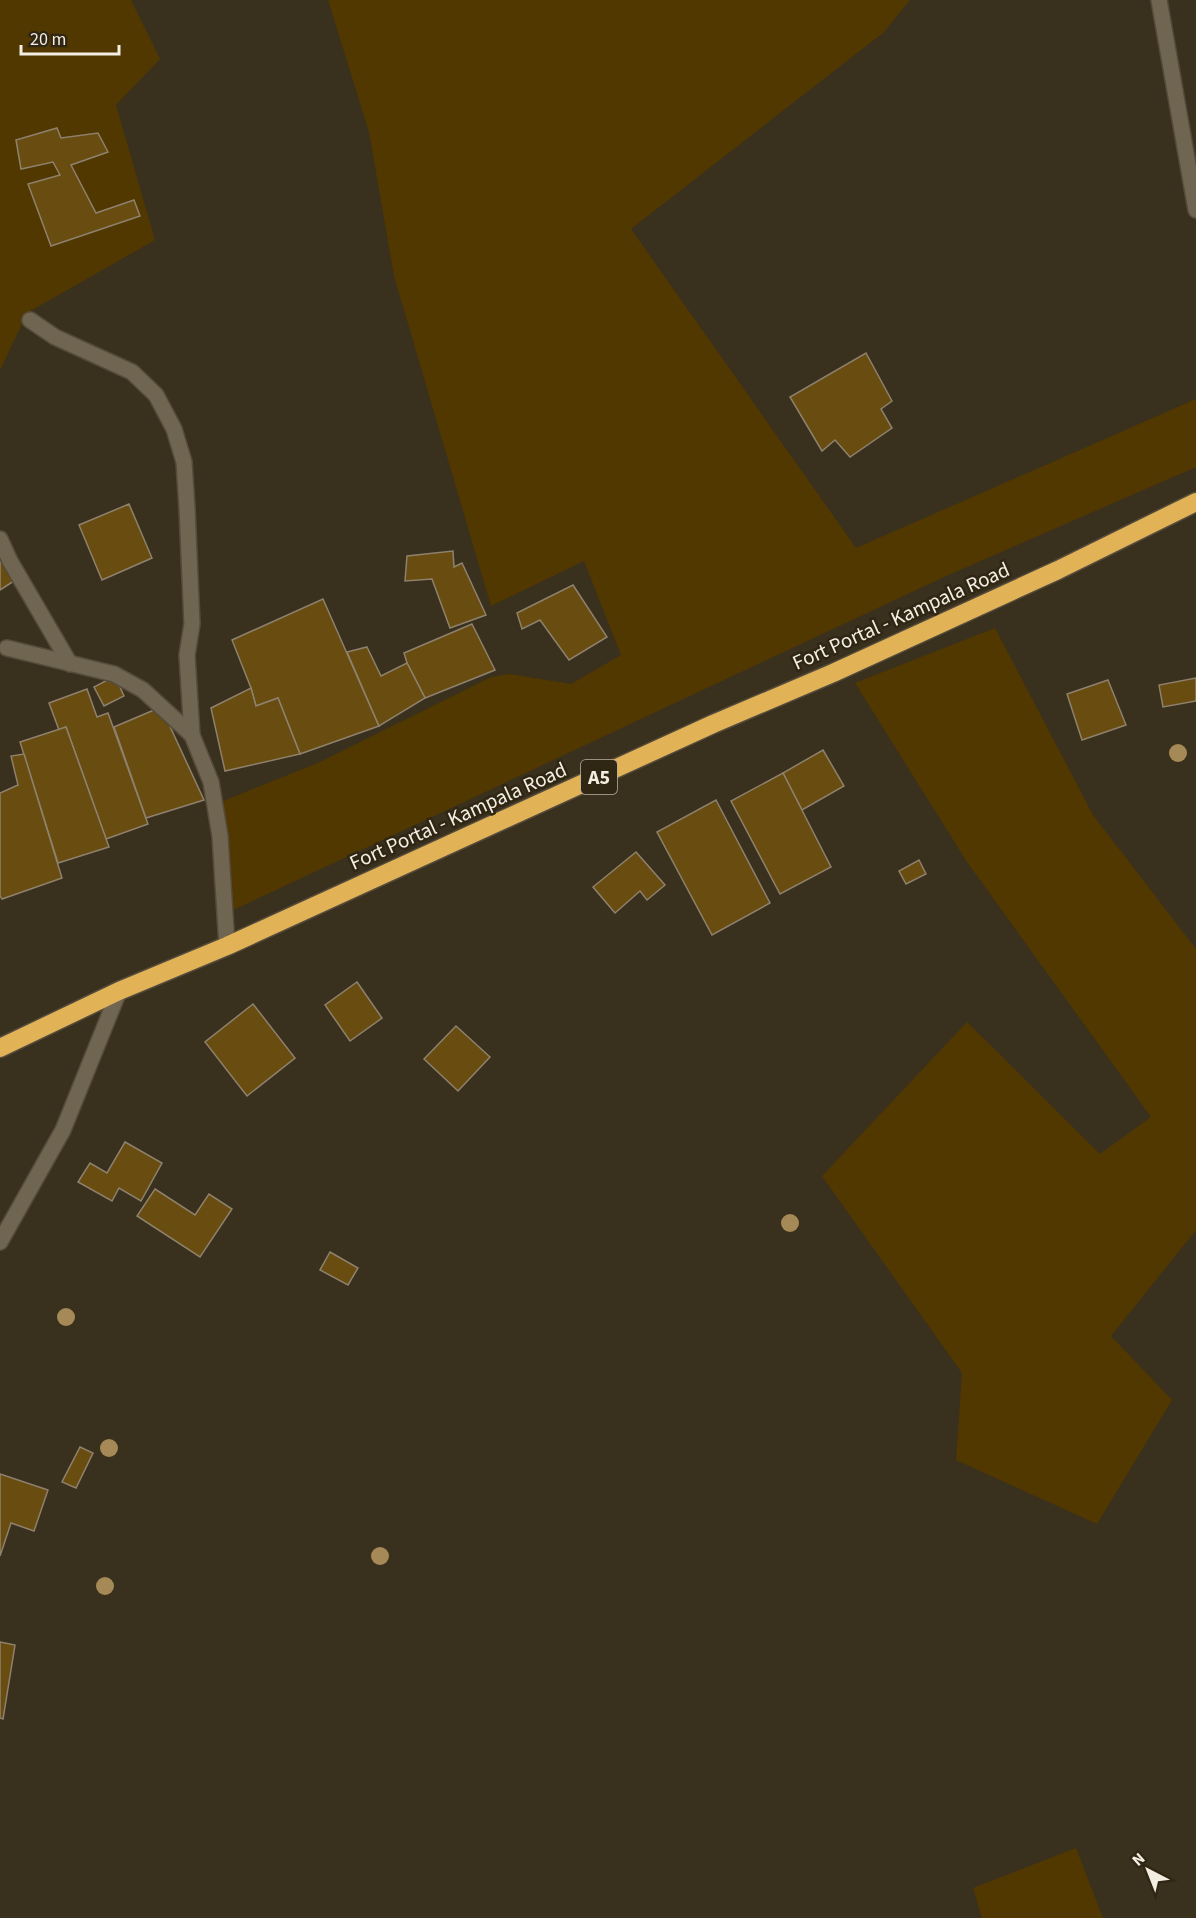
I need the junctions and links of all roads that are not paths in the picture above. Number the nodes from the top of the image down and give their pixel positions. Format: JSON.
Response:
{"nodes":[{"id":1,"x":1159,"y":0,"type":"edge"},
{"id":2,"x":1196,"y":210,"type":"edge"},
{"id":3,"x":30,"y":321,"type":"dead end"},
{"id":4,"x":1196,"y":502,"type":"edge"},
{"id":5,"x":0,"y":539,"type":"edge"},
{"id":6,"x":7,"y":648,"type":"dead end"},
{"id":7,"x":70,"y":664,"type":"junction"},
{"id":8,"x":192,"y":735,"type":"junction"},
{"id":9,"x":227,"y":946,"type":"junction"},
{"id":10,"x":119,"y":991,"type":"junction"},
{"id":11,"x":0,"y":1048,"type":"edge"},
{"id":12,"x":0,"y":1242,"type":"edge"}],
"edges":[{"from":1,"to":2,"type":"street"},
{"from":3,"to":8,"type":"street"},
{"from":4,"to":9,"type":"highway","name":"Fort Portal - Kampala Road","number":"A5"},
{"from":5,"to":7,"type":"street"},
{"from":6,"to":7,"type":"street"},
{"from":7,"to":8,"type":"street"},
{"from":8,"to":9,"type":"street"},
{"from":9,"to":10,"type":"highway","name":"Fort Portal - Kampala Road","number":"A5"},
{"from":10,"to":11,"type":"highway","name":"Fort Portal - Kampala Road","number":"A5"},
{"from":10,"to":12,"type":"street"}]}
